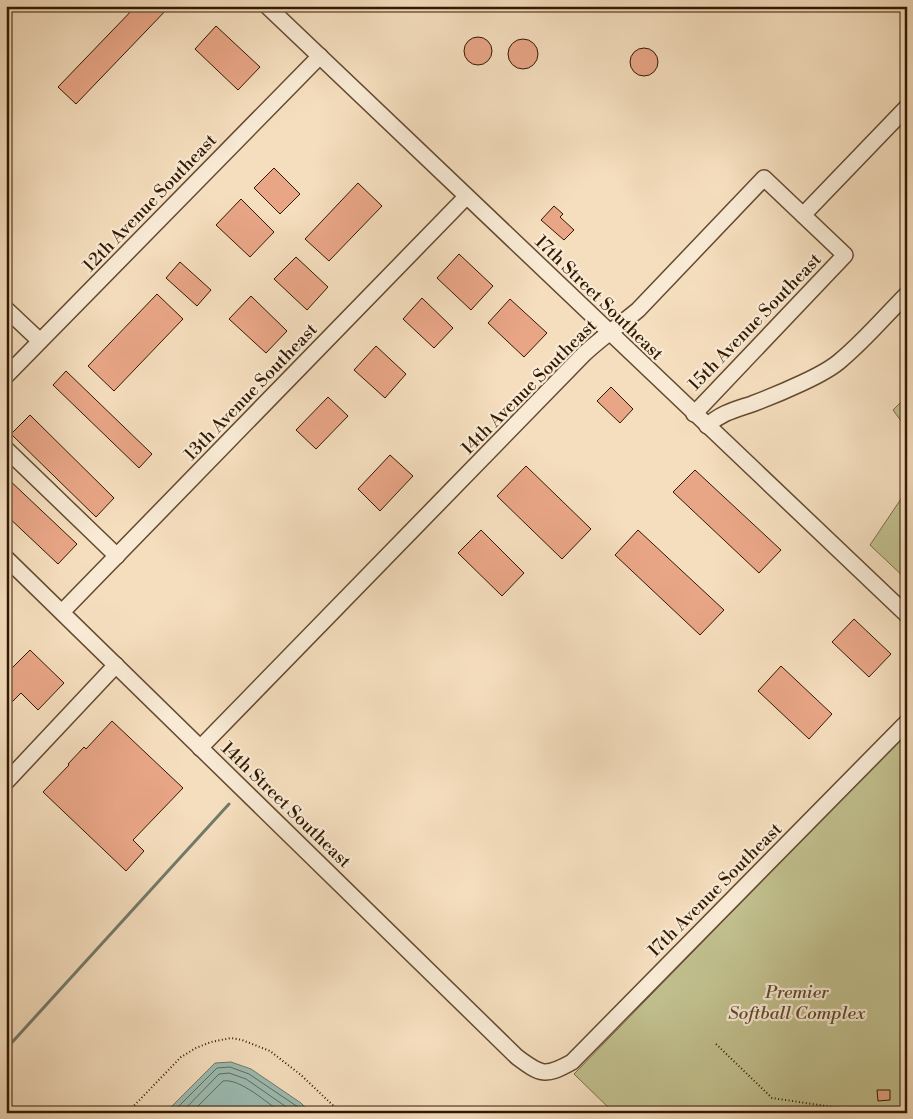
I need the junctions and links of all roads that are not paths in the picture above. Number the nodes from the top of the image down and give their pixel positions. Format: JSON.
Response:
{"nodes":[{"id":1,"x":267,"y":6,"type":"edge"},
{"id":2,"x":320,"y":56,"type":"junction"},
{"id":3,"x":907,"y":107,"type":"edge"},
{"id":4,"x":466,"y":197,"type":"junction"},
{"id":5,"x":803,"y":215,"type":"junction"},
{"id":6,"x":907,"y":294,"type":"edge"},
{"id":7,"x":6,"y":308,"type":"edge"},
{"id":8,"x":609,"y":332,"type":"junction"},
{"id":9,"x":40,"y":341,"type":"junction"},
{"id":10,"x":6,"y":376,"type":"edge"},
{"id":11,"x":694,"y":414,"type":"junction"},
{"id":12,"x":707,"y":426,"type":"junction"},
{"id":13,"x":6,"y":449,"type":"edge"},
{"id":14,"x":117,"y":556,"type":"junction"},
{"id":15,"x":6,"y":558,"type":"edge"},
{"id":16,"x":62,"y":612,"type":"junction"},
{"id":17,"x":907,"y":615,"type":"edge"},
{"id":18,"x":116,"y":665,"type":"junction"},
{"id":19,"x":907,"y":722,"type":"edge"},
{"id":20,"x":200,"y":748,"type":"junction"},
{"id":21,"x":6,"y":782,"type":"edge"},
{"id":22,"x":543,"y":1073,"type":"joint"}],
"edges":[{"from":1,"to":2,"type":"street","name":"17th Street Southeast"},
{"from":2,"to":4,"type":"street","name":"17th Street Southeast"},
{"from":2,"to":9,"type":"street","name":"12th Avenue Southeast"},
{"from":3,"to":5,"type":"street"},
{"from":4,"to":8,"type":"street","name":"17th Street Southeast"},
{"from":4,"to":14,"type":"street","name":"13th Avenue Southeast"},
{"from":5,"to":8,"type":"street","name":"14th Avenue Southeast"},
{"from":5,"to":11,"type":"street","name":"15th Avenue Southeast"},
{"from":6,"to":12,"type":"street"},
{"from":7,"to":9,"type":"street"},
{"from":8,"to":11,"type":"street","name":"17th Street Southeast"},
{"from":8,"to":20,"type":"street","name":"14th Avenue Southeast"},
{"from":9,"to":10,"type":"street","name":"12th Avenue Southeast"},
{"from":11,"to":12,"type":"street","name":"17th Street Southeast"},
{"from":12,"to":17,"type":"street","name":"17th Street Southeast"},
{"from":13,"to":14,"type":"street"},
{"from":14,"to":16,"type":"street","name":"13th Avenue Southeast"},
{"from":15,"to":16,"type":"street","name":"14th Street Southeast"},
{"from":16,"to":18,"type":"street","name":"14th Street Southeast"},
{"from":18,"to":20,"type":"street","name":"14th Street Southeast"},
{"from":18,"to":21,"type":"street"},
{"from":19,"to":22,"type":"street","name":"17th Avenue Southeast"},
{"from":20,"to":22,"type":"street","name":"14th Street Southeast"}]}
